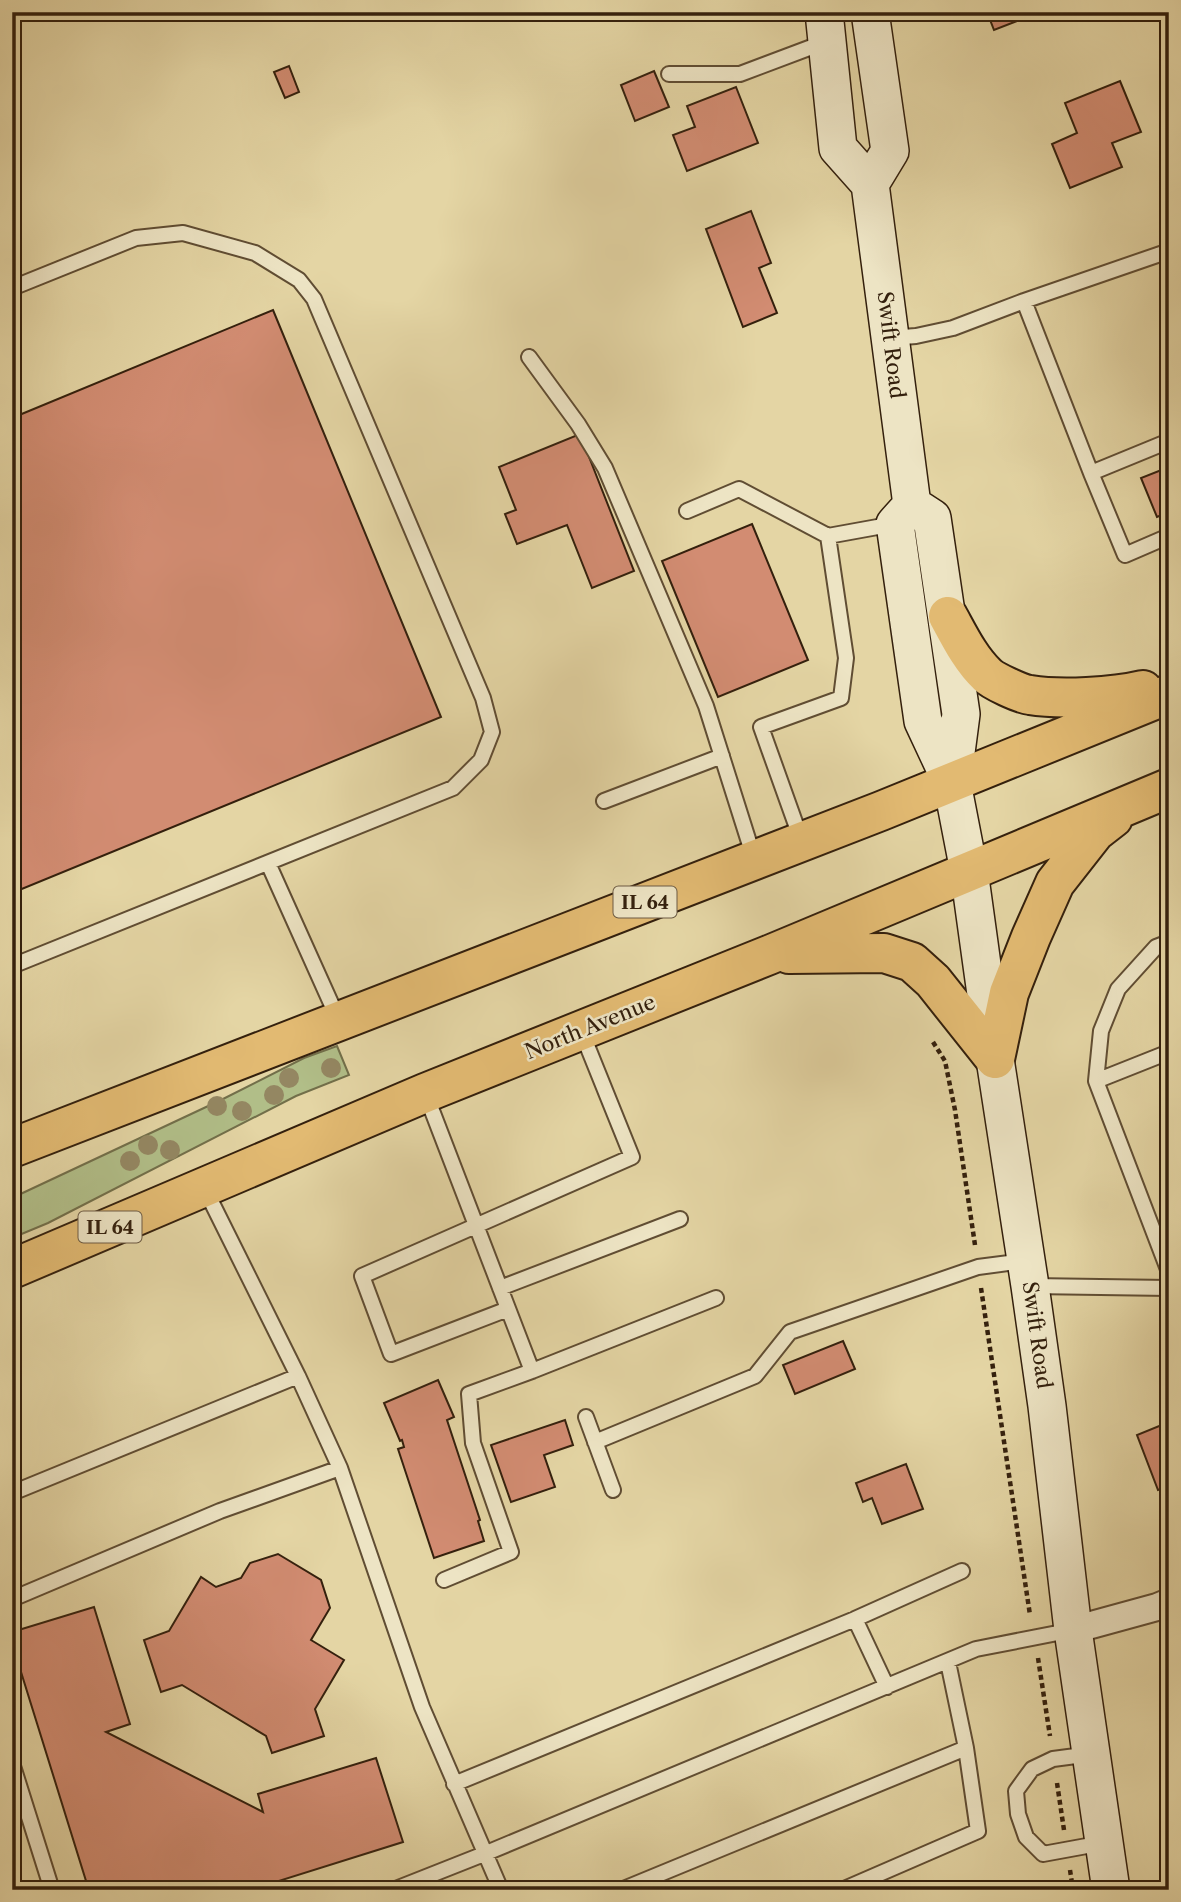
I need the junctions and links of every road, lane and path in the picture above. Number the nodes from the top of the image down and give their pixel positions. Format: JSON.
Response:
{"nodes":[{"id":1,"x":870,"y":12,"type":"edge"},
{"id":2,"x":825,"y":27,"type":"edge"},
{"id":3,"x":669,"y":74,"type":"dead end"},
{"id":4,"x":870,"y":184,"type":"junction"},
{"id":5,"x":1169,"y":251,"type":"edge"},
{"id":6,"x":12,"y":288,"type":"edge"},
{"id":7,"x":1024,"y":301,"type":"junction"},
{"id":8,"x":890,"y":338,"type":"junction"},
{"id":9,"x":529,"y":357,"type":"dead end"},
{"id":10,"x":1169,"y":441,"type":"edge"},
{"id":11,"x":1091,"y":473,"type":"junction"},
{"id":12,"x":687,"y":511,"type":"dead end"},
{"id":13,"x":904,"y":515,"type":"junction"},
{"id":14,"x":828,"y":536,"type":"junction"},
{"id":15,"x":1169,"y":536,"type":"edge"},
{"id":16,"x":948,"y":616,"type":"junction"},
{"id":17,"x":1169,"y":683,"type":"edge"},
{"id":18,"x":1169,"y":694,"type":"edge"},
{"id":19,"x":722,"y":756,"type":"junction"},
{"id":20,"x":952,"y":783,"type":"junction"},
{"id":21,"x":1169,"y":788,"type":"edge"},
{"id":22,"x":604,"y":801,"type":"dead end"},
{"id":23,"x":1130,"y":804,"type":"junction"},
{"id":24,"x":802,"y":841,"type":"junction"},
{"id":25,"x":755,"y":859,"type":"junction"},
{"id":26,"x":268,"y":863,"type":"junction"},
{"id":27,"x":969,"y":871,"type":"junction"},
{"id":28,"x":1169,"y":942,"type":"edge"},
{"id":29,"x":769,"y":954,"type":"junction"},
{"id":30,"x":12,"y":966,"type":"edge"},
{"id":31,"x":339,"y":1021,"type":"junction"},
{"id":32,"x":581,"y":1031,"type":"junction"},
{"id":33,"x":932,"y":1041,"type":"dead end"},
{"id":34,"x":1169,"y":1052,"type":"edge"},
{"id":35,"x":995,"y":1059,"type":"junction"},
{"id":36,"x":1096,"y":1081,"type":"junction"},
{"id":37,"x":425,"y":1093,"type":"junction"},
{"id":38,"x":12,"y":1149,"type":"edge"},
{"id":39,"x":205,"y":1188,"type":"junction"},
{"id":40,"x":680,"y":1219,"type":"dead end"},
{"id":41,"x":476,"y":1227,"type":"junction"},
{"id":42,"x":975,"y":1248,"type":"dead end"},
{"id":43,"x":12,"y":1269,"type":"edge"},
{"id":44,"x":1169,"y":1272,"type":"edge"},
{"id":45,"x":1028,"y":1273,"type":"junction"},
{"id":46,"x":500,"y":1288,"type":"junction"},
{"id":47,"x":1169,"y":1288,"type":"edge"},
{"id":48,"x":982,"y":1290,"type":"dead end"},
{"id":49,"x":716,"y":1298,"type":"dead end"},
{"id":50,"x":508,"y":1309,"type":"junction"},
{"id":51,"x":532,"y":1371,"type":"junction"},
{"id":52,"x":298,"y":1376,"type":"junction"},
{"id":53,"x":586,"y":1416,"type":"dead end"},
{"id":54,"x":595,"y":1442,"type":"junction"},
{"id":55,"x":340,"y":1468,"type":"junction"},
{"id":56,"x":612,"y":1490,"type":"dead end"},
{"id":57,"x":12,"y":1493,"type":"edge"},
{"id":58,"x":962,"y":1571,"type":"dead end"},
{"id":59,"x":444,"y":1580,"type":"dead end"},
{"id":60,"x":12,"y":1599,"type":"edge"},
{"id":61,"x":1028,"y":1602,"type":"dead end"},
{"id":62,"x":1169,"y":1602,"type":"edge"},
{"id":63,"x":855,"y":1619,"type":"junction"},
{"id":64,"x":1073,"y":1630,"type":"junction"},
{"id":65,"x":948,"y":1662,"type":"junction"},
{"id":66,"x":1041,"y":1675,"type":"dead end"},
{"id":67,"x":887,"y":1687,"type":"junction"},
{"id":68,"x":1051,"y":1745,"type":"dead end"},
{"id":69,"x":967,"y":1748,"type":"junction"},
{"id":70,"x":1091,"y":1754,"type":"junction"},
{"id":71,"x":12,"y":1763,"type":"edge"},
{"id":72,"x":1056,"y":1778,"type":"dead end"},
{"id":73,"x":454,"y":1784,"type":"junction"},
{"id":74,"x":1064,"y":1829,"type":"dead end"},
{"id":75,"x":1104,"y":1843,"type":"junction"},
{"id":76,"x":484,"y":1854,"type":"junction"},
{"id":77,"x":1069,"y":1863,"type":"dead end"},
{"id":78,"x":52,"y":1890,"type":"edge"},
{"id":79,"x":393,"y":1890,"type":"edge"},
{"id":80,"x":501,"y":1890,"type":"edge"},
{"id":81,"x":621,"y":1890,"type":"edge"},
{"id":82,"x":842,"y":1890,"type":"edge"},
{"id":83,"x":1073,"y":1890,"type":"edge"},
{"id":84,"x":1111,"y":1890,"type":"edge"}],
"edges":[{"from":1,"to":4,"type":"street"},
{"from":2,"to":3,"type":"lane"},
{"from":2,"to":4,"type":"street"},
{"from":4,"to":8,"type":"street","name":"Swift Road"},
{"from":5,"to":7,"type":"lane"},
{"from":6,"to":26,"type":"lane"},
{"from":7,"to":8,"type":"lane"},
{"from":7,"to":11,"type":"lane"},
{"from":8,"to":13,"type":"street","name":"Swift Road"},
{"from":9,"to":19,"type":"lane"},
{"from":10,"to":11,"type":"lane"},
{"from":11,"to":15,"type":"lane"},
{"from":12,"to":14,"type":"lane"},
{"from":13,"to":14,"type":"lane"},
{"from":13,"to":16,"type":"street","name":"Swift Road"},
{"from":13,"to":20,"type":"street","name":"Swift Road"},
{"from":14,"to":24,"type":"lane"},
{"from":16,"to":17,"type":"main road"},
{"from":16,"to":20,"type":"street","name":"Swift Road"},
{"from":18,"to":20,"type":"main road","number":"IL 64"},
{"from":19,"to":22,"type":"lane"},
{"from":19,"to":25,"type":"lane"},
{"from":20,"to":24,"type":"main road","number":"IL 64"},
{"from":20,"to":27,"type":"street","name":"Swift Road"},
{"from":21,"to":23,"type":"main road","name":"North Avenue","number":"IL 64"},
{"from":23,"to":27,"type":"main road","name":"North Avenue","number":"IL 64"},
{"from":23,"to":35,"type":"main road"},
{"from":24,"to":25,"type":"main road","number":"IL 64"},
{"from":25,"to":31,"type":"main road","number":"IL 64"},
{"from":26,"to":30,"type":"lane"},
{"from":26,"to":31,"type":"lane"},
{"from":27,"to":29,"type":"main road","name":"North Avenue","number":"IL 64"},
{"from":27,"to":35,"type":"street","name":"Swift Road"},
{"from":28,"to":36,"type":"lane"},
{"from":29,"to":32,"type":"main road","name":"North Avenue","number":"IL 64"},
{"from":29,"to":35,"type":"main road"},
{"from":31,"to":38,"type":"main road","number":"IL 64"},
{"from":32,"to":37,"type":"main road","name":"North Avenue","number":"IL 64"},
{"from":32,"to":41,"type":"lane"},
{"from":33,"to":42,"type":"path"},
{"from":34,"to":36,"type":"lane"},
{"from":35,"to":45,"type":"street","name":"Swift Road"},
{"from":36,"to":44,"type":"lane"},
{"from":37,"to":39,"type":"main road","name":"North Avenue","number":"IL 64"},
{"from":37,"to":41,"type":"lane"},
{"from":39,"to":43,"type":"main road","name":"North Avenue","number":"IL 64"},
{"from":39,"to":52,"type":"lane"},
{"from":40,"to":46,"type":"lane"},
{"from":41,"to":46,"type":"lane"},
{"from":41,"to":50,"type":"lane"},
{"from":45,"to":47,"type":"lane"},
{"from":45,"to":54,"type":"lane"},
{"from":45,"to":64,"type":"street","name":"Swift Road"},
{"from":46,"to":50,"type":"lane"},
{"from":48,"to":61,"type":"path"},
{"from":49,"to":51,"type":"lane"},
{"from":50,"to":51,"type":"lane"},
{"from":51,"to":59,"type":"lane"},
{"from":52,"to":55,"type":"lane"},
{"from":52,"to":57,"type":"lane"},
{"from":53,"to":54,"type":"lane"},
{"from":54,"to":56,"type":"lane"},
{"from":55,"to":60,"type":"lane"},
{"from":55,"to":73,"type":"lane"},
{"from":58,"to":63,"type":"lane"},
{"from":62,"to":64,"type":"street"},
{"from":63,"to":67,"type":"lane"},
{"from":63,"to":73,"type":"lane"},
{"from":64,"to":65,"type":"lane"},
{"from":64,"to":70,"type":"street","name":"Swift Road"},
{"from":65,"to":67,"type":"lane"},
{"from":65,"to":69,"type":"lane"},
{"from":66,"to":68,"type":"path"},
{"from":67,"to":76,"type":"lane"},
{"from":69,"to":81,"type":"lane"},
{"from":69,"to":82,"type":"lane"},
{"from":70,"to":75,"type":"street","name":"Swift Road"},
{"from":70,"to":75,"type":"lane"},
{"from":71,"to":78,"type":"lane"},
{"from":72,"to":74,"type":"path"},
{"from":73,"to":76,"type":"lane"},
{"from":75,"to":84,"type":"street","name":"Swift Road"},
{"from":76,"to":79,"type":"lane"},
{"from":76,"to":80,"type":"lane"},
{"from":77,"to":83,"type":"path"}]}
